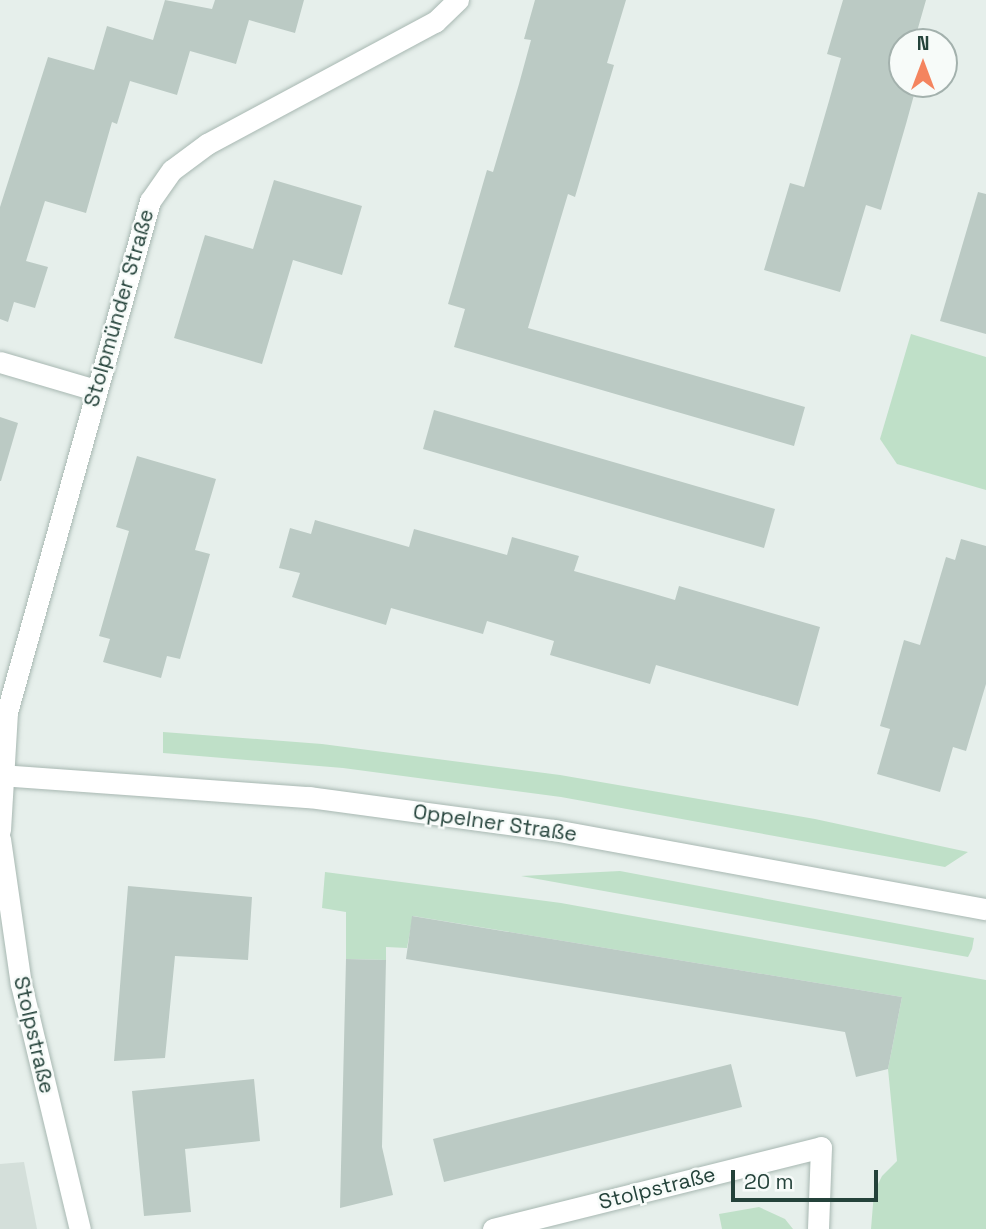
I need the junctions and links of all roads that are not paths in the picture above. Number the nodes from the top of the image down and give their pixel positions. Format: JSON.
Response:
{"nodes":[{"id":1,"x":458,"y":0,"type":"edge"},
{"id":2,"x":0,"y":362,"type":"edge"},
{"id":3,"x":95,"y":390,"type":"junction"},
{"id":4,"x":2,"y":775,"type":"edge"},
{"id":5,"x":0,"y":830,"type":"edge"},
{"id":6,"x":0,"y":839,"type":"edge"},
{"id":7,"x":986,"y":909,"type":"edge"},
{"id":8,"x":80,"y":1229,"type":"edge"},
{"id":9,"x":494,"y":1229,"type":"edge"},
{"id":10,"x":818,"y":1229,"type":"edge"}],
"edges":[{"from":1,"to":3,"type":"street","name":"Stolpmünder Straße"},
{"from":2,"to":3,"type":"street"},
{"from":3,"to":4,"type":"street","name":"Stolpmünder Straße"},
{"from":4,"to":5,"type":"street"},
{"from":4,"to":7,"type":"street","name":"Oppelner Straße"},
{"from":6,"to":8,"type":"street","name":"Stolpstraße"},
{"from":9,"to":10,"type":"street","name":"Stolpstraße"}]}
